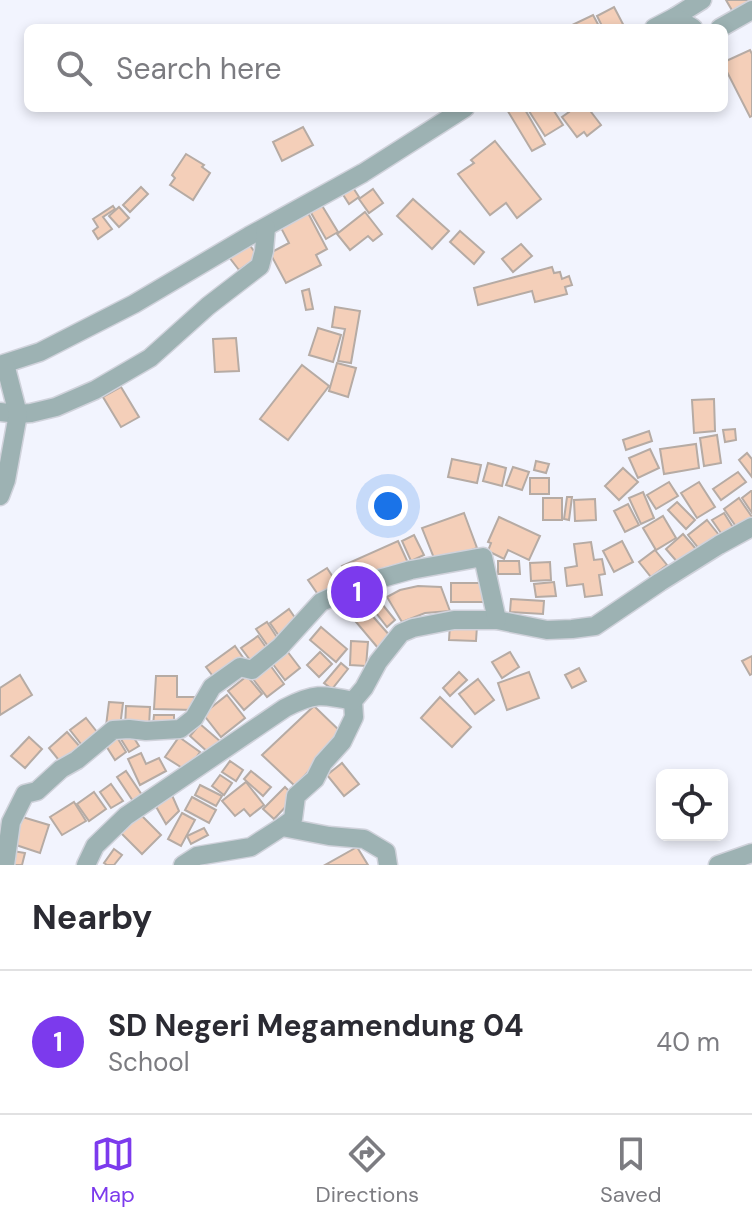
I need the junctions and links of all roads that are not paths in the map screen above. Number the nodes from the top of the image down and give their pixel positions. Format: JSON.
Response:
{"nodes":[{"id":1,"x":702,"y":0,"type":"edge"},
{"id":2,"x":752,"y":10,"type":"edge"},
{"id":3,"x":675,"y":17,"type":"junction"},
{"id":4,"x":662,"y":24,"type":"edge"},
{"id":5,"x":686,"y":24,"type":"edge"},
{"id":6,"x":727,"y":24,"type":"edge"},
{"id":7,"x":459,"y":112,"type":"edge"},
{"id":8,"x":266,"y":228,"type":"junction"},
{"id":9,"x":3,"y":365,"type":"edge"},
{"id":10,"x":9,"y":413,"type":"edge"},
{"id":11,"x":0,"y":496,"type":"edge"},
{"id":12,"x":752,"y":527,"type":"edge"},
{"id":13,"x":497,"y":620,"type":"junction"},
{"id":14,"x":353,"y":701,"type":"junction"},
{"id":15,"x":282,"y":827,"type":"junction"},
{"id":16,"x":752,"y":853,"type":"edge"},
{"id":17,"x":5,"y":865,"type":"edge"},
{"id":18,"x":86,"y":865,"type":"edge"},
{"id":19,"x":183,"y":865,"type":"edge"},
{"id":20,"x":388,"y":865,"type":"edge"},
{"id":21,"x":718,"y":865,"type":"edge"}],
"edges":[{"from":1,"to":3,"type":"street"},
{"from":2,"to":6,"type":"street"},
{"from":3,"to":4,"type":"street"},
{"from":3,"to":5,"type":"street"},
{"from":7,"to":8,"type":"street"},
{"from":8,"to":9,"type":"street"},
{"from":8,"to":10,"type":"street"},
{"from":9,"to":10,"type":"street"},
{"from":10,"to":11,"type":"street"},
{"from":12,"to":13,"type":"street"},
{"from":13,"to":14,"type":"street"},
{"from":13,"to":17,"type":"street"},
{"from":14,"to":15,"type":"street"},
{"from":14,"to":18,"type":"street"},
{"from":15,"to":19,"type":"street"},
{"from":15,"to":20,"type":"street"},
{"from":16,"to":21,"type":"street"}]}
